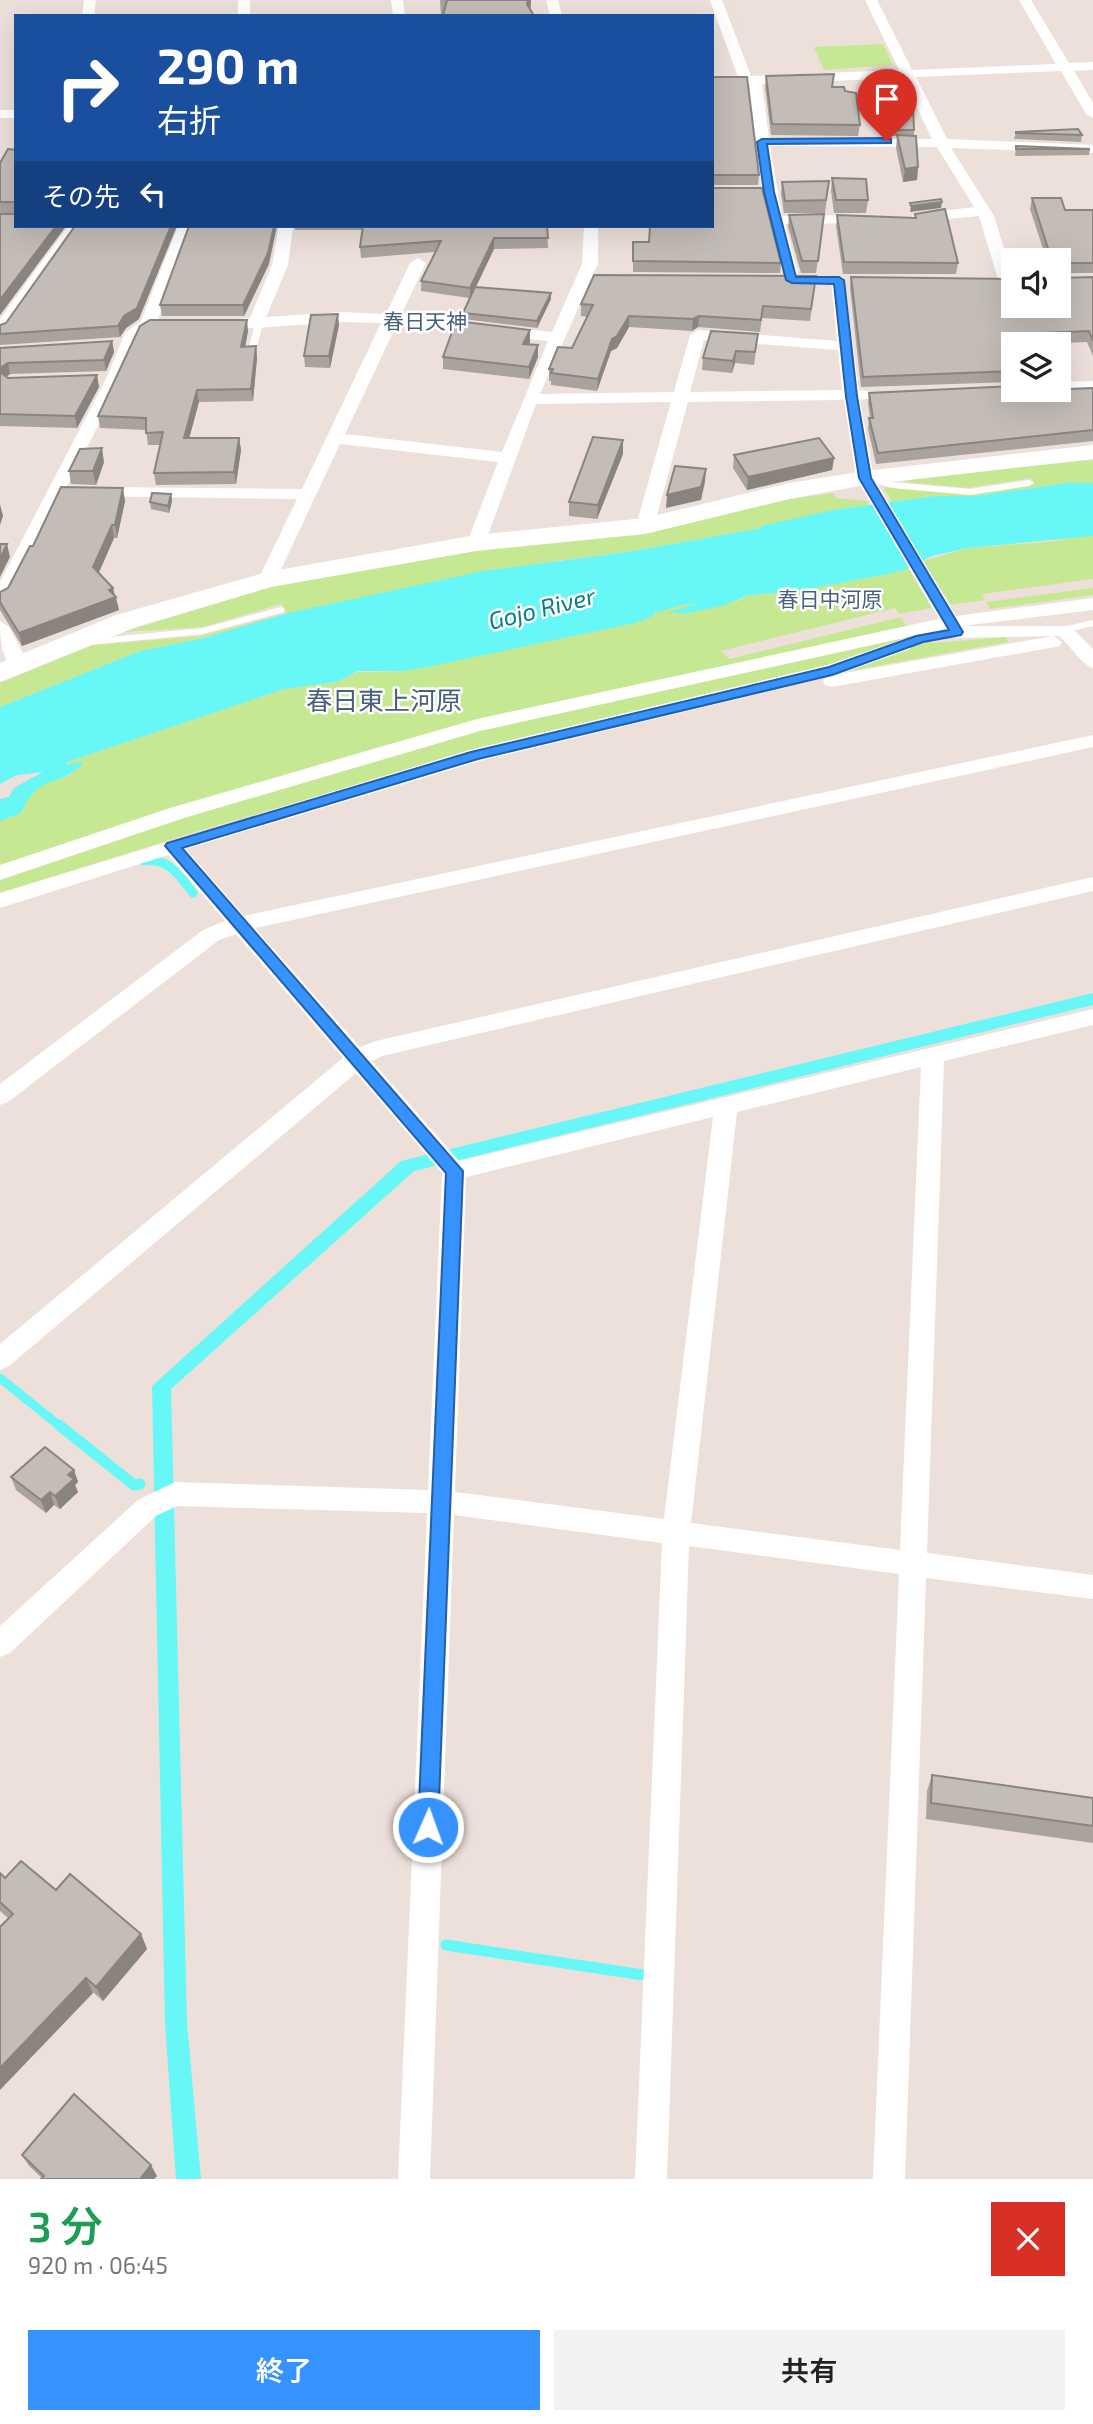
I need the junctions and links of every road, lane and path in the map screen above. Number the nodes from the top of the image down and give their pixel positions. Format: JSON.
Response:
{"nodes":[{"id":1,"x":716,"y":0,"type":"edge"},
{"id":2,"x":872,"y":0,"type":"edge"},
{"id":3,"x":1024,"y":0,"type":"edge"},
{"id":4,"x":1064,"y":66,"type":"junction"},
{"id":5,"x":1093,"y":66,"type":"edge"},
{"id":6,"x":907,"y":73,"type":"junction"},
{"id":7,"x":751,"y":80,"type":"junction"},
{"id":8,"x":714,"y":82,"type":"edge"},
{"id":9,"x":1093,"y":114,"type":"edge"},
{"id":10,"x":762,"y":142,"type":"junction"},
{"id":11,"x":942,"y":144,"type":"junction"},
{"id":12,"x":1093,"y":149,"type":"edge"},
{"id":13,"x":985,"y":211,"type":"junction"},
{"id":14,"x":776,"y":220,"type":"junction"},
{"id":15,"x":73,"y":228,"type":"edge"},
{"id":16,"x":184,"y":228,"type":"edge"},
{"id":17,"x":286,"y":228,"type":"edge"},
{"id":18,"x":591,"y":228,"type":"edge"},
{"id":19,"x":418,"y":263,"type":"dead end"},
{"id":20,"x":1001,"y":268,"type":"edge"},
{"id":21,"x":584,"y":279,"type":"junction"},
{"id":22,"x":634,"y":279,"type":"edge"},
{"id":23,"x":791,"y":280,"type":"edge"},
{"id":24,"x":839,"y":280,"type":"dead end"},
{"id":25,"x":391,"y":319,"type":"junction"},
{"id":26,"x":257,"y":323,"type":"junction"},
{"id":27,"x":148,"y":324,"type":"junction"},
{"id":28,"x":0,"y":330,"type":"edge"},
{"id":29,"x":558,"y":337,"type":"junction"},
{"id":30,"x":121,"y":345,"type":"joint"},
{"id":31,"x":846,"y":346,"type":"junction"},
{"id":32,"x":251,"y":351,"type":"edge"},
{"id":33,"x":1093,"y":386,"type":"edge"},
{"id":34,"x":1071,"y":387,"type":"edge"},
{"id":35,"x":878,"y":395,"type":"edge"},
{"id":36,"x":852,"y":396,"type":"junction"},
{"id":37,"x":681,"y":398,"type":"junction"},
{"id":38,"x":530,"y":399,"type":"junction"},
{"id":39,"x":335,"y":438,"type":"junction"},
{"id":40,"x":1093,"y":452,"type":"edge"},
{"id":41,"x":508,"y":458,"type":"junction"},
{"id":42,"x":868,"y":482,"type":"junction"},
{"id":43,"x":1029,"y":483,"type":"dead end"},
{"id":44,"x":55,"y":492,"type":"junction"},
{"id":45,"x":308,"y":494,"type":"junction"},
{"id":46,"x":645,"y":526,"type":"junction"},
{"id":47,"x":476,"y":543,"type":"junction"},
{"id":48,"x":267,"y":580,"type":"junction"},
{"id":49,"x":0,"y":599,"type":"edge"},
{"id":50,"x":1093,"y":604,"type":"edge"},
{"id":51,"x":281,"y":610,"type":"dead end"},
{"id":52,"x":951,"y":623,"type":"junction"},
{"id":53,"x":1093,"y":623,"type":"edge"},
{"id":54,"x":0,"y":627,"type":"edge"},
{"id":55,"x":1068,"y":634,"type":"junction"},
{"id":56,"x":74,"y":643,"type":"junction"},
{"id":57,"x":1093,"y":662,"type":"edge"},
{"id":58,"x":10,"y":669,"type":"edge"},
{"id":59,"x":787,"y":680,"type":"junction"},
{"id":60,"x":1093,"y":740,"type":"edge"},
{"id":61,"x":172,"y":846,"type":"junction"},
{"id":62,"x":0,"y":873,"type":"edge"},
{"id":63,"x":1093,"y":884,"type":"edge"},
{"id":64,"x":0,"y":901,"type":"edge"},
{"id":65,"x":240,"y":924,"type":"junction"},
{"id":66,"x":1093,"y":1017,"type":"edge"},
{"id":67,"x":933,"y":1055,"type":"junction"},
{"id":68,"x":357,"y":1059,"type":"junction"},
{"id":69,"x":0,"y":1096,"type":"edge"},
{"id":70,"x":726,"y":1106,"type":"junction"},
{"id":71,"x":445,"y":1160,"type":"junction"},
{"id":72,"x":0,"y":1359,"type":"edge"},
{"id":73,"x":441,"y":1502,"type":"junction"},
{"id":74,"x":676,"y":1533,"type":"junction"},
{"id":75,"x":913,"y":1563,"type":"junction"},
{"id":76,"x":1093,"y":1587,"type":"edge"},
{"id":77,"x":0,"y":1644,"type":"edge"},
{"id":78,"x":414,"y":2179,"type":"edge"},
{"id":79,"x":651,"y":2179,"type":"edge"},
{"id":80,"x":889,"y":2179,"type":"edge"}],
"edges":[{"from":1,"to":7,"type":"street"},
{"from":2,"to":6,"type":"street"},
{"from":3,"to":4,"type":"street"},
{"from":4,"to":5,"type":"street"},
{"from":4,"to":6,"type":"street"},
{"from":4,"to":9,"type":"street"},
{"from":6,"to":7,"type":"street"},
{"from":6,"to":11,"type":"street"},
{"from":7,"to":8,"type":"street"},
{"from":7,"to":10,"type":"street"},
{"from":10,"to":11,"type":"street"},
{"from":10,"to":14,"type":"street"},
{"from":11,"to":12,"type":"street"},
{"from":11,"to":13,"type":"street"},
{"from":13,"to":14,"type":"street"},
{"from":13,"to":20,"type":"street"},
{"from":14,"to":23,"type":"street"},
{"from":15,"to":28,"type":"street"},
{"from":16,"to":27,"type":"street"},
{"from":17,"to":26,"type":"street"},
{"from":18,"to":21,"type":"street"},
{"from":19,"to":25,"type":"street"},
{"from":21,"to":22,"type":"street"},
{"from":21,"to":29,"type":"street"},
{"from":24,"to":31,"type":"street"},
{"from":25,"to":26,"type":"street"},
{"from":25,"to":29,"type":"street"},
{"from":25,"to":39,"type":"street"},
{"from":26,"to":27,"type":"street"},
{"from":26,"to":32,"type":"lane"},
{"from":27,"to":30,"type":"street"},
{"from":29,"to":38,"type":"street"},
{"from":30,"to":44,"type":"street"},
{"from":31,"to":36,"type":"street"},
{"from":31,"to":37,"type":"street"},
{"from":33,"to":34,"type":"street"},
{"from":35,"to":36,"type":"street"},
{"from":36,"to":37,"type":"street"},
{"from":36,"to":42,"type":"street"},
{"from":37,"to":38,"type":"street"},
{"from":37,"to":46,"type":"street"},
{"from":38,"to":41,"type":"street"},
{"from":39,"to":41,"type":"street"},
{"from":39,"to":45,"type":"street"},
{"from":40,"to":42,"type":"main road"},
{"from":41,"to":47,"type":"street"},
{"from":42,"to":43,"type":"lane"},
{"from":42,"to":46,"type":"main road"},
{"from":42,"to":52,"type":"street"},
{"from":44,"to":45,"type":"street"},
{"from":44,"to":49,"type":"street"},
{"from":45,"to":48,"type":"street"},
{"from":46,"to":47,"type":"main road"},
{"from":47,"to":48,"type":"main road"},
{"from":48,"to":56,"type":"main road"},
{"from":50,"to":52,"type":"street"},
{"from":51,"to":56,"type":"lane"},
{"from":52,"to":55,"type":"street"},
{"from":52,"to":59,"type":"street"},
{"from":52,"to":62,"type":"street"},
{"from":53,"to":55,"type":"lane"},
{"from":54,"to":58,"type":"street"},
{"from":55,"to":57,"type":"street"},
{"from":55,"to":59,"type":"street"},
{"from":56,"to":58,"type":"main road"},
{"from":59,"to":61,"type":"street"},
{"from":60,"to":65,"type":"street"},
{"from":61,"to":64,"type":"street"},
{"from":61,"to":65,"type":"street"},
{"from":63,"to":68,"type":"street"},
{"from":65,"to":68,"type":"street"},
{"from":65,"to":69,"type":"street"},
{"from":66,"to":67,"type":"street"},
{"from":67,"to":70,"type":"street"},
{"from":67,"to":75,"type":"street"},
{"from":68,"to":71,"type":"street"},
{"from":68,"to":72,"type":"street"},
{"from":70,"to":71,"type":"street"},
{"from":70,"to":74,"type":"street"},
{"from":71,"to":73,"type":"street"},
{"from":73,"to":74,"type":"street"},
{"from":73,"to":77,"type":"street"},
{"from":73,"to":78,"type":"street"},
{"from":74,"to":75,"type":"street"},
{"from":74,"to":79,"type":"street"},
{"from":75,"to":76,"type":"street"},
{"from":75,"to":80,"type":"street"}]}
